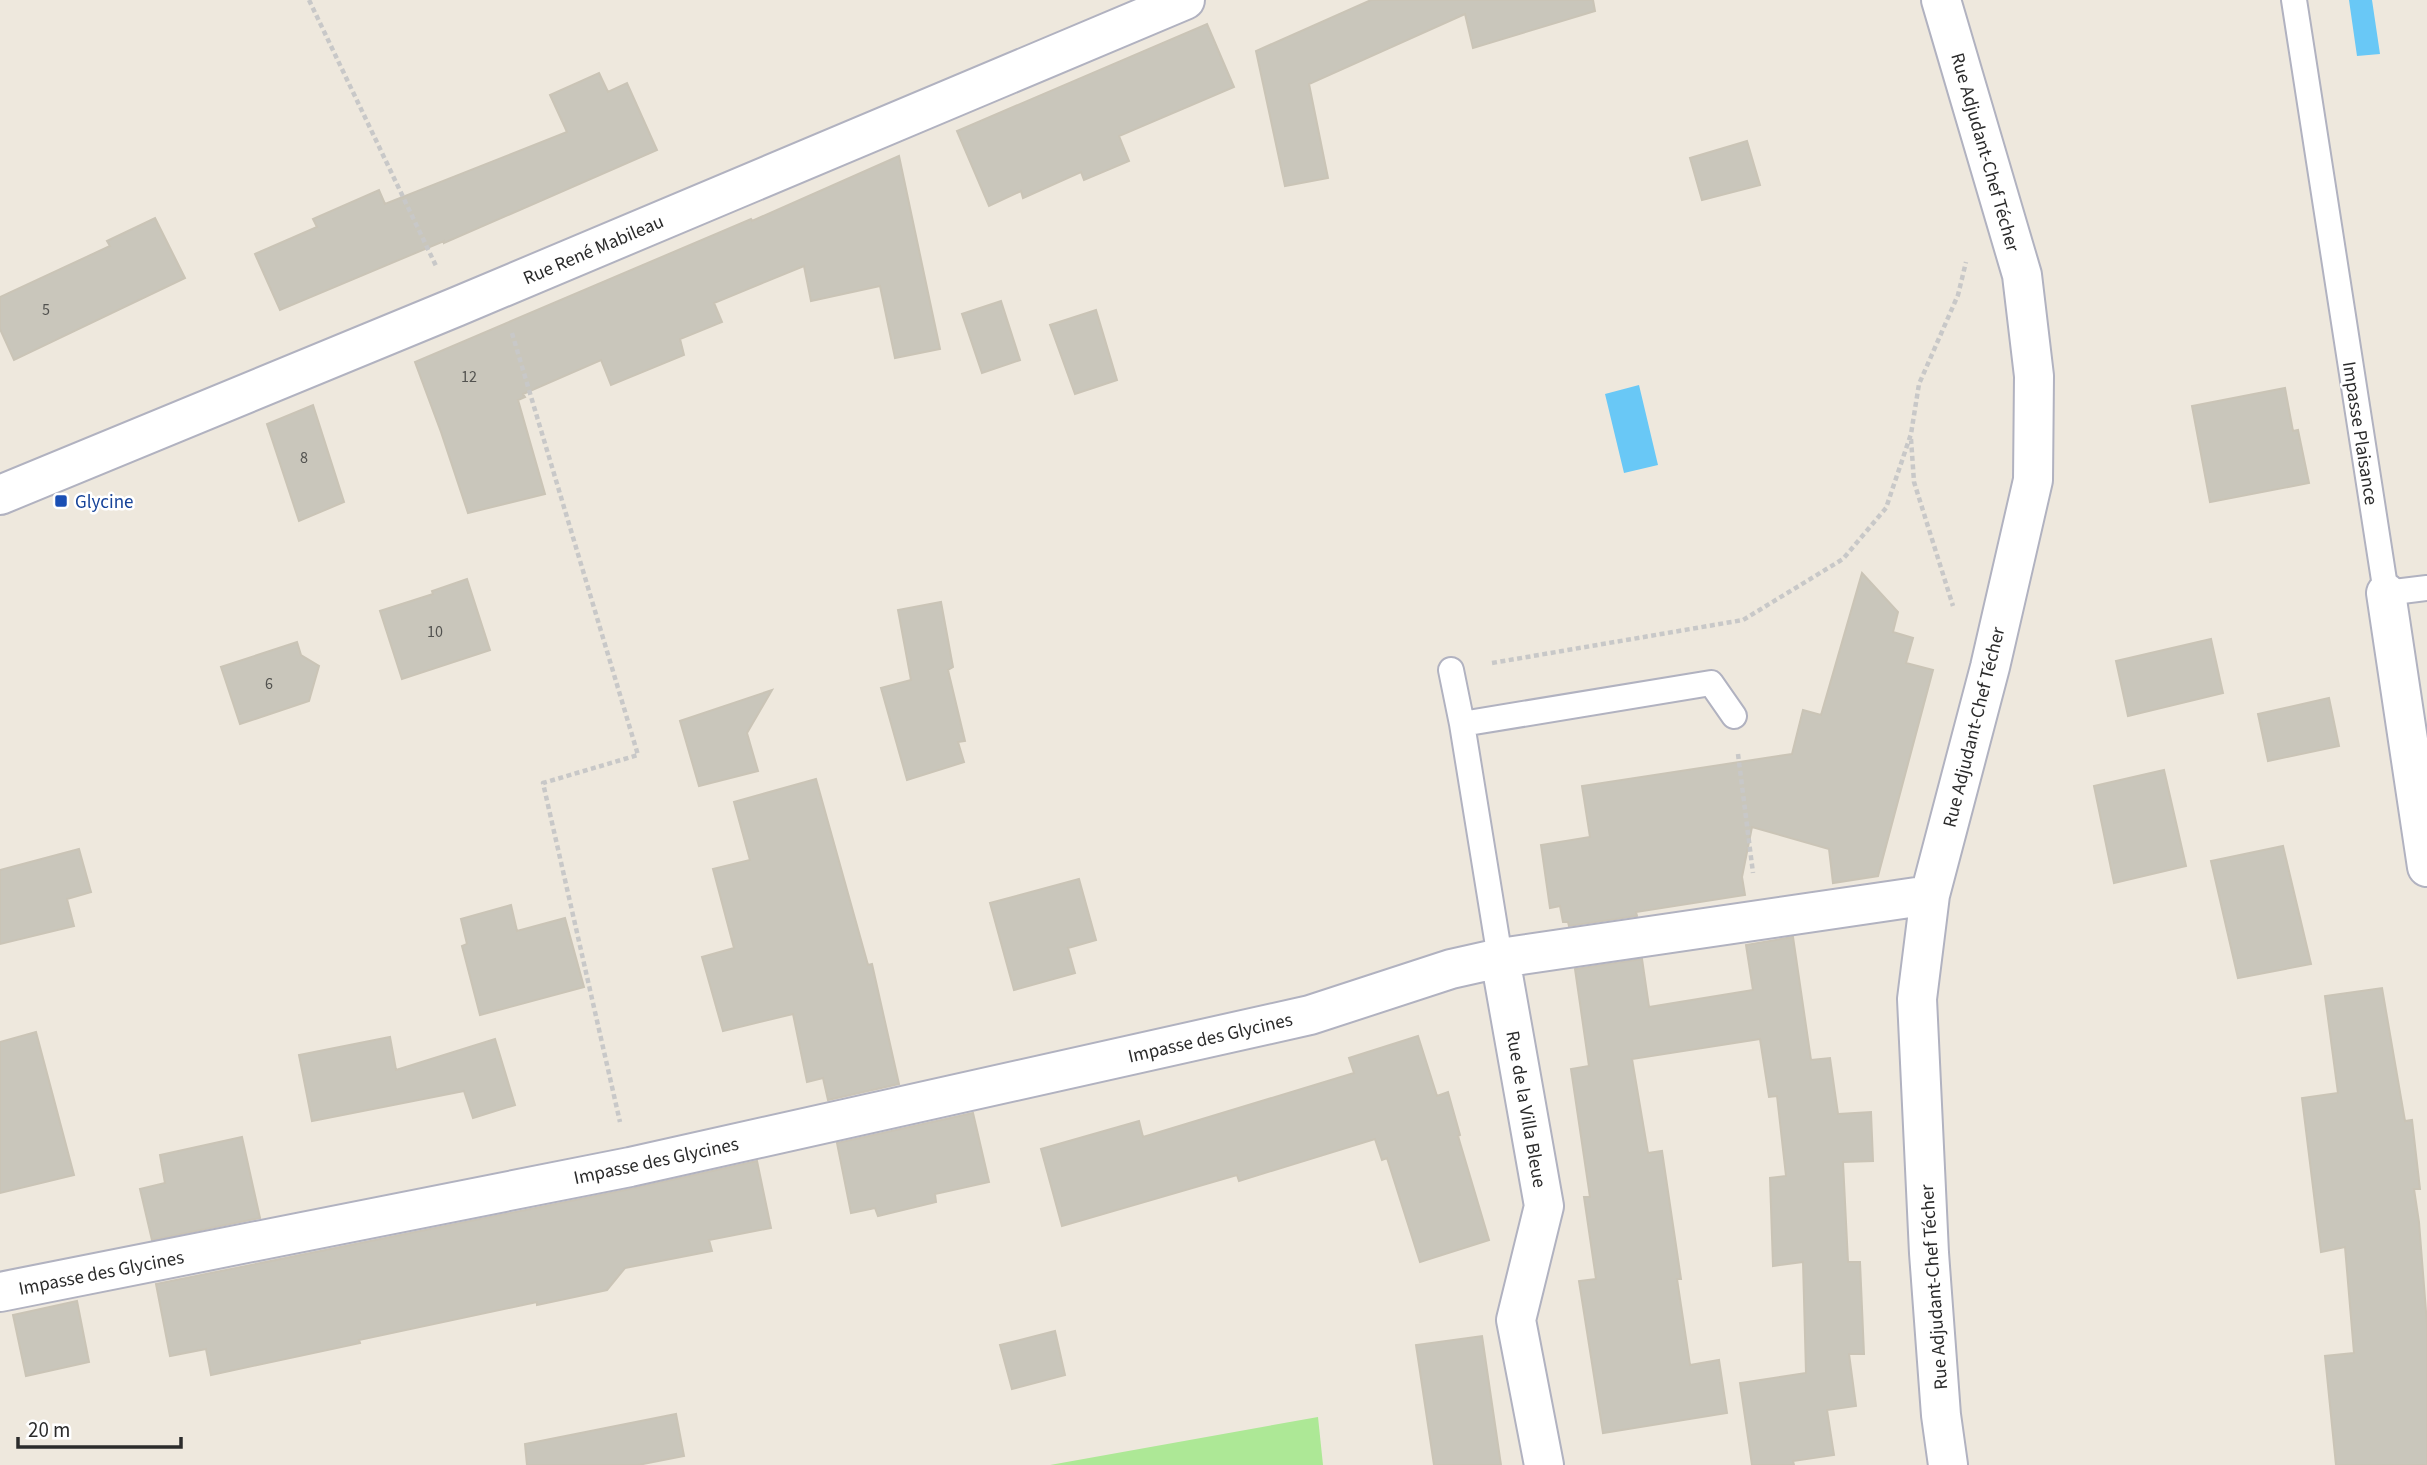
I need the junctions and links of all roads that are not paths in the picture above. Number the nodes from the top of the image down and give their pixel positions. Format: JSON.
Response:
{"nodes":[{"id":1,"x":1185,"y":0,"type":"edge"},
{"id":2,"x":1941,"y":0,"type":"edge"},
{"id":3,"x":2294,"y":0,"type":"edge"},
{"id":4,"x":0,"y":495,"type":"edge"},
{"id":5,"x":2427,"y":588,"type":"edge"},
{"id":6,"x":2386,"y":593,"type":"junction"},
{"id":7,"x":1451,"y":670,"type":"road end"},
{"id":8,"x":1734,"y":716,"type":"road end"},
{"id":9,"x":1462,"y":724,"type":"junction"},
{"id":10,"x":2427,"y":867,"type":"edge"},
{"id":11,"x":1930,"y":895,"type":"junction"},
{"id":12,"x":1500,"y":958,"type":"junction"},
{"id":13,"x":0,"y":1292,"type":"edge"},
{"id":14,"x":1544,"y":1465,"type":"edge"},
{"id":15,"x":1948,"y":1465,"type":"edge"}],
"edges":[{"from":1,"to":4,"type":"street","name":"Rue René Mabileau"},
{"from":2,"to":11,"type":"street","name":"Rue Adjudant-Chef Técher"},
{"from":3,"to":6,"type":"lane","name":"Impasse Plaisance"},
{"from":5,"to":6,"type":"lane"},
{"from":6,"to":10,"type":"street","name":"Impasse Plaisance"},
{"from":7,"to":9,"type":"lane"},
{"from":8,"to":9,"type":"lane"},
{"from":9,"to":12,"type":"lane"},
{"from":11,"to":12,"type":"street"},
{"from":11,"to":15,"type":"street","name":"Rue Adjudant-Chef Técher"},
{"from":12,"to":13,"type":"street","name":"Impasse des Glycines"},
{"from":12,"to":14,"type":"street","name":"Rue de la Villa Bleue"}]}
